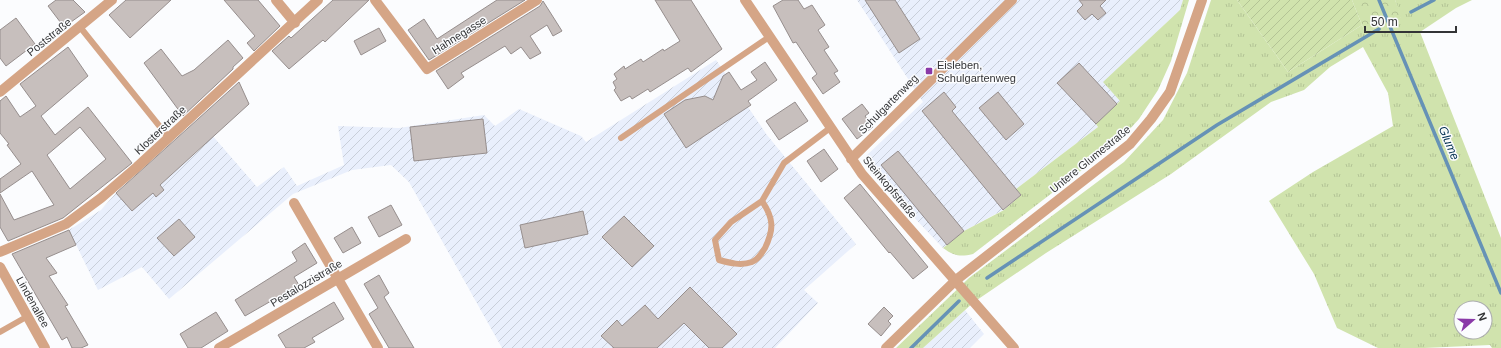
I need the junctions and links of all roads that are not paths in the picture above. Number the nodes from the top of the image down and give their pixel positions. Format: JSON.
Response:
{"nodes":[{"id":1,"x":112,"y":0,"type":"edge"},
{"id":2,"x":276,"y":0,"type":"edge"},
{"id":3,"x":318,"y":0,"type":"edge"},
{"id":4,"x":375,"y":0,"type":"edge"},
{"id":5,"x":537,"y":0,"type":"edge"},
{"id":6,"x":745,"y":0,"type":"edge"},
{"id":7,"x":1012,"y":0,"type":"edge"},
{"id":8,"x":1202,"y":0,"type":"edge"},
{"id":9,"x":295,"y":23,"type":"junction"},
{"id":10,"x":80,"y":27,"type":"junction"},
{"id":11,"x":766,"y":33,"type":"junction"},
{"id":12,"x":0,"y":92,"type":"edge"},
{"id":13,"x":830,"y":128,"type":"junction"},
{"id":14,"x":170,"y":138,"type":"junction"},
{"id":15,"x":621,"y":138,"type":"dead end"},
{"id":16,"x":851,"y":159,"type":"junction"},
{"id":17,"x":762,"y":201,"type":"junction"},
{"id":18,"x":294,"y":203,"type":"dead end"},
{"id":19,"x":406,"y":238,"type":"dead end"},
{"id":20,"x":0,"y":252,"type":"edge"},
{"id":21,"x":0,"y":267,"type":"edge"},
{"id":22,"x":338,"y":278,"type":"junction"},
{"id":23,"x":959,"y":284,"type":"junction"},
{"id":24,"x":28,"y":316,"type":"junction"},
{"id":25,"x":0,"y":332,"type":"edge"},
{"id":26,"x":45,"y":348,"type":"edge"},
{"id":27,"x":219,"y":348,"type":"edge"},
{"id":28,"x":378,"y":348,"type":"edge"},
{"id":29,"x":886,"y":348,"type":"edge"},
{"id":30,"x":1014,"y":348,"type":"edge"}],
"edges":[{"from":1,"to":10,"type":"street","name":"Poststraße"},
{"from":2,"to":9,"type":"street"},
{"from":3,"to":9,"type":"street","name":"Klosterstraße"},
{"from":4,"to":5,"type":"street","name":"Hahnegasse"},
{"from":6,"to":11,"type":"street","name":"Steinkopfstraße"},
{"from":7,"to":16,"type":"street","name":"Schulgartenweg"},
{"from":8,"to":23,"type":"street","name":"Untere Glumestraße"},
{"from":9,"to":14,"type":"street","name":"Klosterstraße"},
{"from":10,"to":12,"type":"street","name":"Poststraße"},
{"from":10,"to":14,"type":"lane"},
{"from":11,"to":13,"type":"street","name":"Steinkopfstraße"},
{"from":11,"to":15,"type":"lane"},
{"from":13,"to":16,"type":"street","name":"Steinkopfstraße"},
{"from":13,"to":17,"type":"lane"},
{"from":14,"to":20,"type":"street","name":"Klosterstraße"},
{"from":16,"to":23,"type":"street","name":"Steinkopfstraße"},
{"from":17,"to":17,"type":"lane"},
{"from":18,"to":22,"type":"street"},
{"from":19,"to":22,"type":"street","name":"Pestalozzistraße"},
{"from":21,"to":24,"type":"street","name":"Lindenallee"},
{"from":22,"to":27,"type":"street","name":"Pestalozzistraße"},
{"from":22,"to":28,"type":"street"},
{"from":23,"to":29,"type":"street","name":"Untere Glumestraße"},
{"from":23,"to":30,"type":"street","name":"Steinkopfstraße"},
{"from":24,"to":25,"type":"lane"},
{"from":24,"to":26,"type":"street","name":"Lindenallee"}]}
